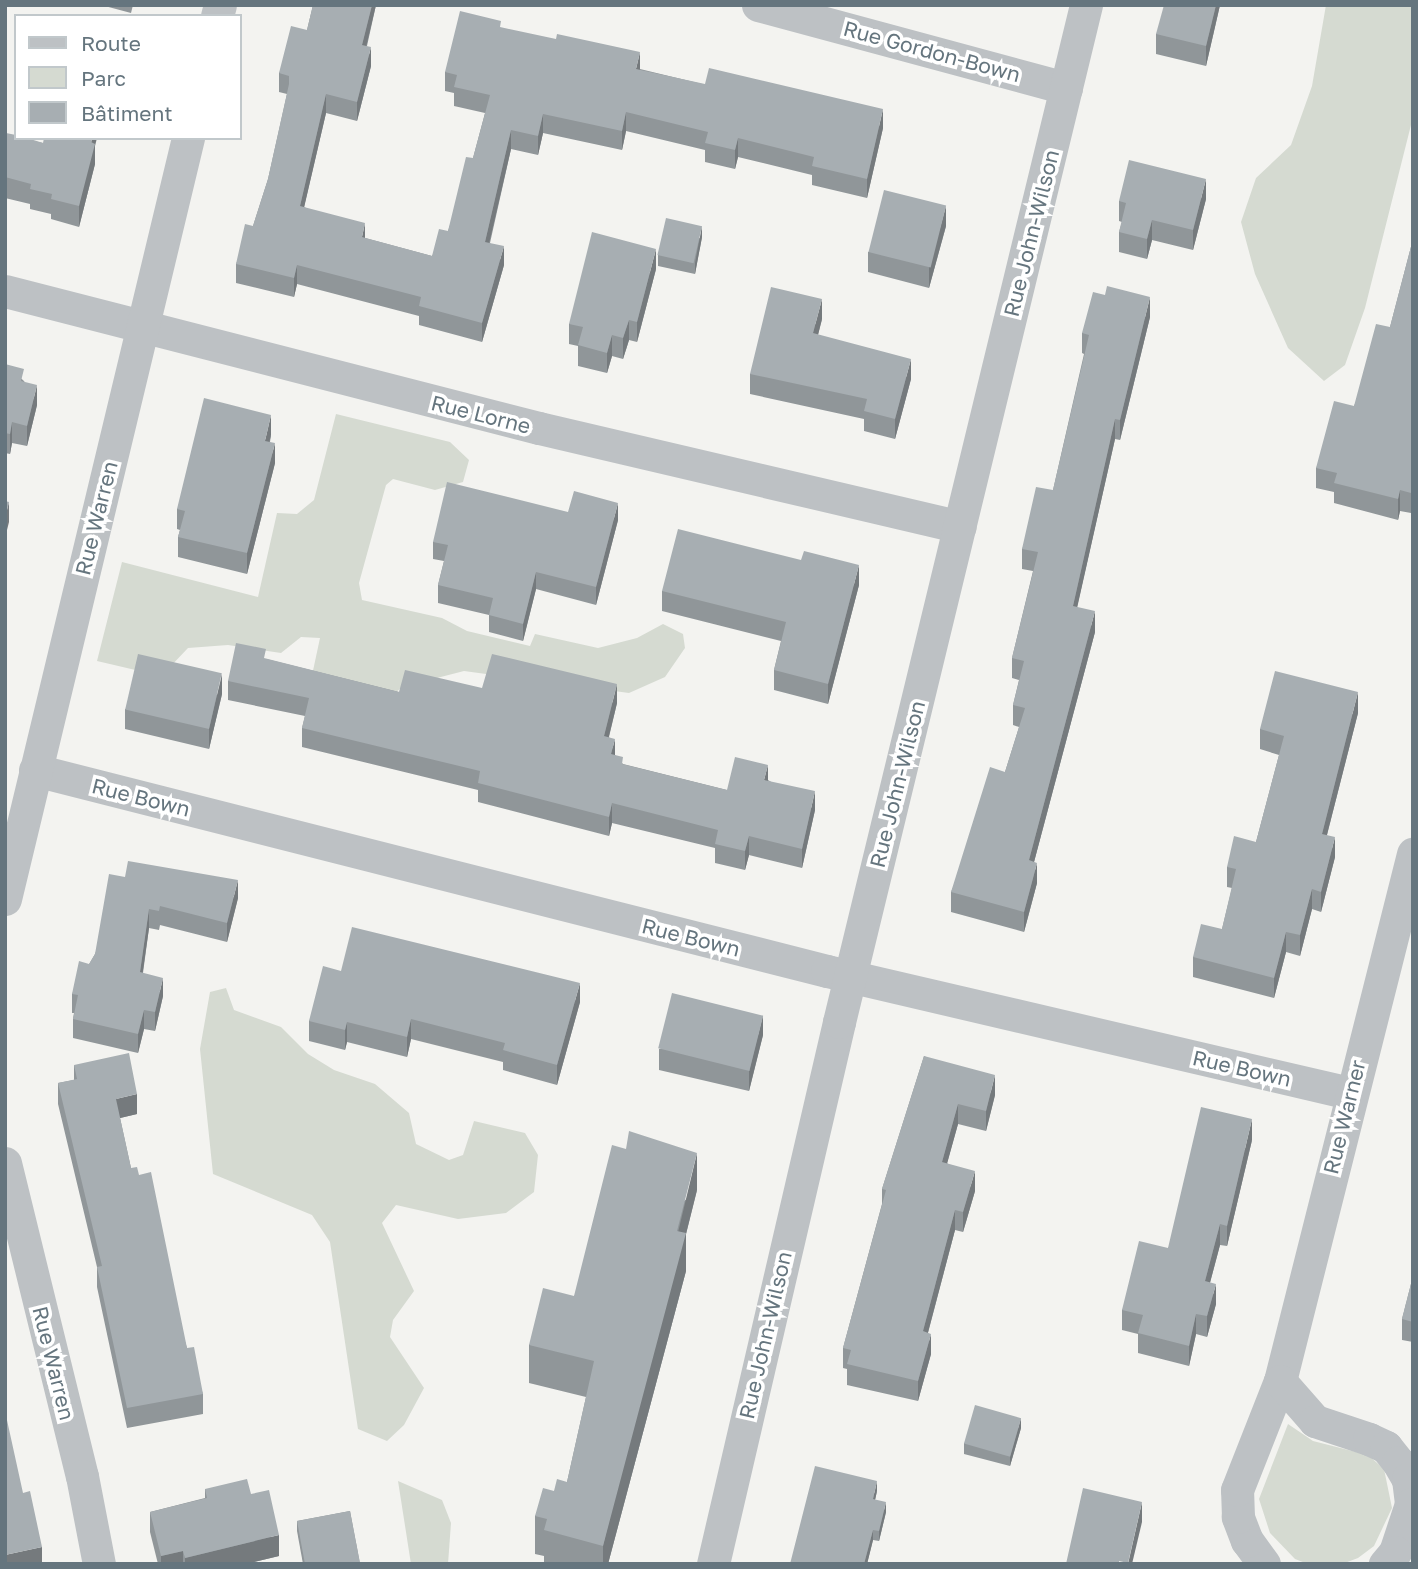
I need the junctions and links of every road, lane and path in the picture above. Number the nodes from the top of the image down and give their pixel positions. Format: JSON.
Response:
{"nodes":[{"id":1,"x":758,"y":5,"type":"edge"},
{"id":2,"x":1086,"y":5,"type":"edge"},
{"id":3,"x":1066,"y":88,"type":"junction"},
{"id":4,"x":188,"y":140,"type":"edge"},
{"id":5,"x":5,"y":290,"type":"edge"},
{"id":6,"x":143,"y":329,"type":"junction"},
{"id":7,"x":960,"y":527,"type":"junction"},
{"id":8,"x":35,"y":770,"type":"junction"},
{"id":9,"x":1413,"y":854,"type":"edge"},
{"id":10,"x":5,"y":898,"type":"edge"},
{"id":11,"x":850,"y":976,"type":"junction"},
{"id":12,"x":1349,"y":1093,"type":"junction"},
{"id":13,"x":7,"y":1180,"type":"edge"},
{"id":14,"x":1280,"y":1381,"type":"junction"},
{"id":15,"x":99,"y":1564,"type":"edge"},
{"id":16,"x":713,"y":1564,"type":"edge"},
{"id":17,"x":1264,"y":1564,"type":"edge"},
{"id":18,"x":1385,"y":1564,"type":"edge"}],
"edges":[{"from":1,"to":3,"type":"street","name":"Rue Gordon-Bown"},
{"from":2,"to":3,"type":"street","name":"Rue John-Wilson"},
{"from":3,"to":7,"type":"street","name":"Rue John-Wilson"},
{"from":4,"to":6,"type":"street","name":"Rue Warren"},
{"from":5,"to":6,"type":"street","name":"Rue Lorne"},
{"from":6,"to":7,"type":"street","name":"Rue Lorne"},
{"from":6,"to":8,"type":"street","name":"Rue Warren"},
{"from":7,"to":11,"type":"street","name":"Rue John-Wilson"},
{"from":8,"to":10,"type":"street","name":"Rue Warren"},
{"from":8,"to":11,"type":"street","name":"Rue Bown"},
{"from":9,"to":12,"type":"street","name":"Rue Warner"},
{"from":11,"to":12,"type":"street","name":"Rue Bown"},
{"from":11,"to":16,"type":"street","name":"Rue John-Wilson"},
{"from":12,"to":14,"type":"street","name":"Rue Warner"},
{"from":13,"to":15,"type":"street","name":"Rue Warren"},
{"from":14,"to":17,"type":"street","name":"Rue Warner"},
{"from":14,"to":18,"type":"street"}]}
